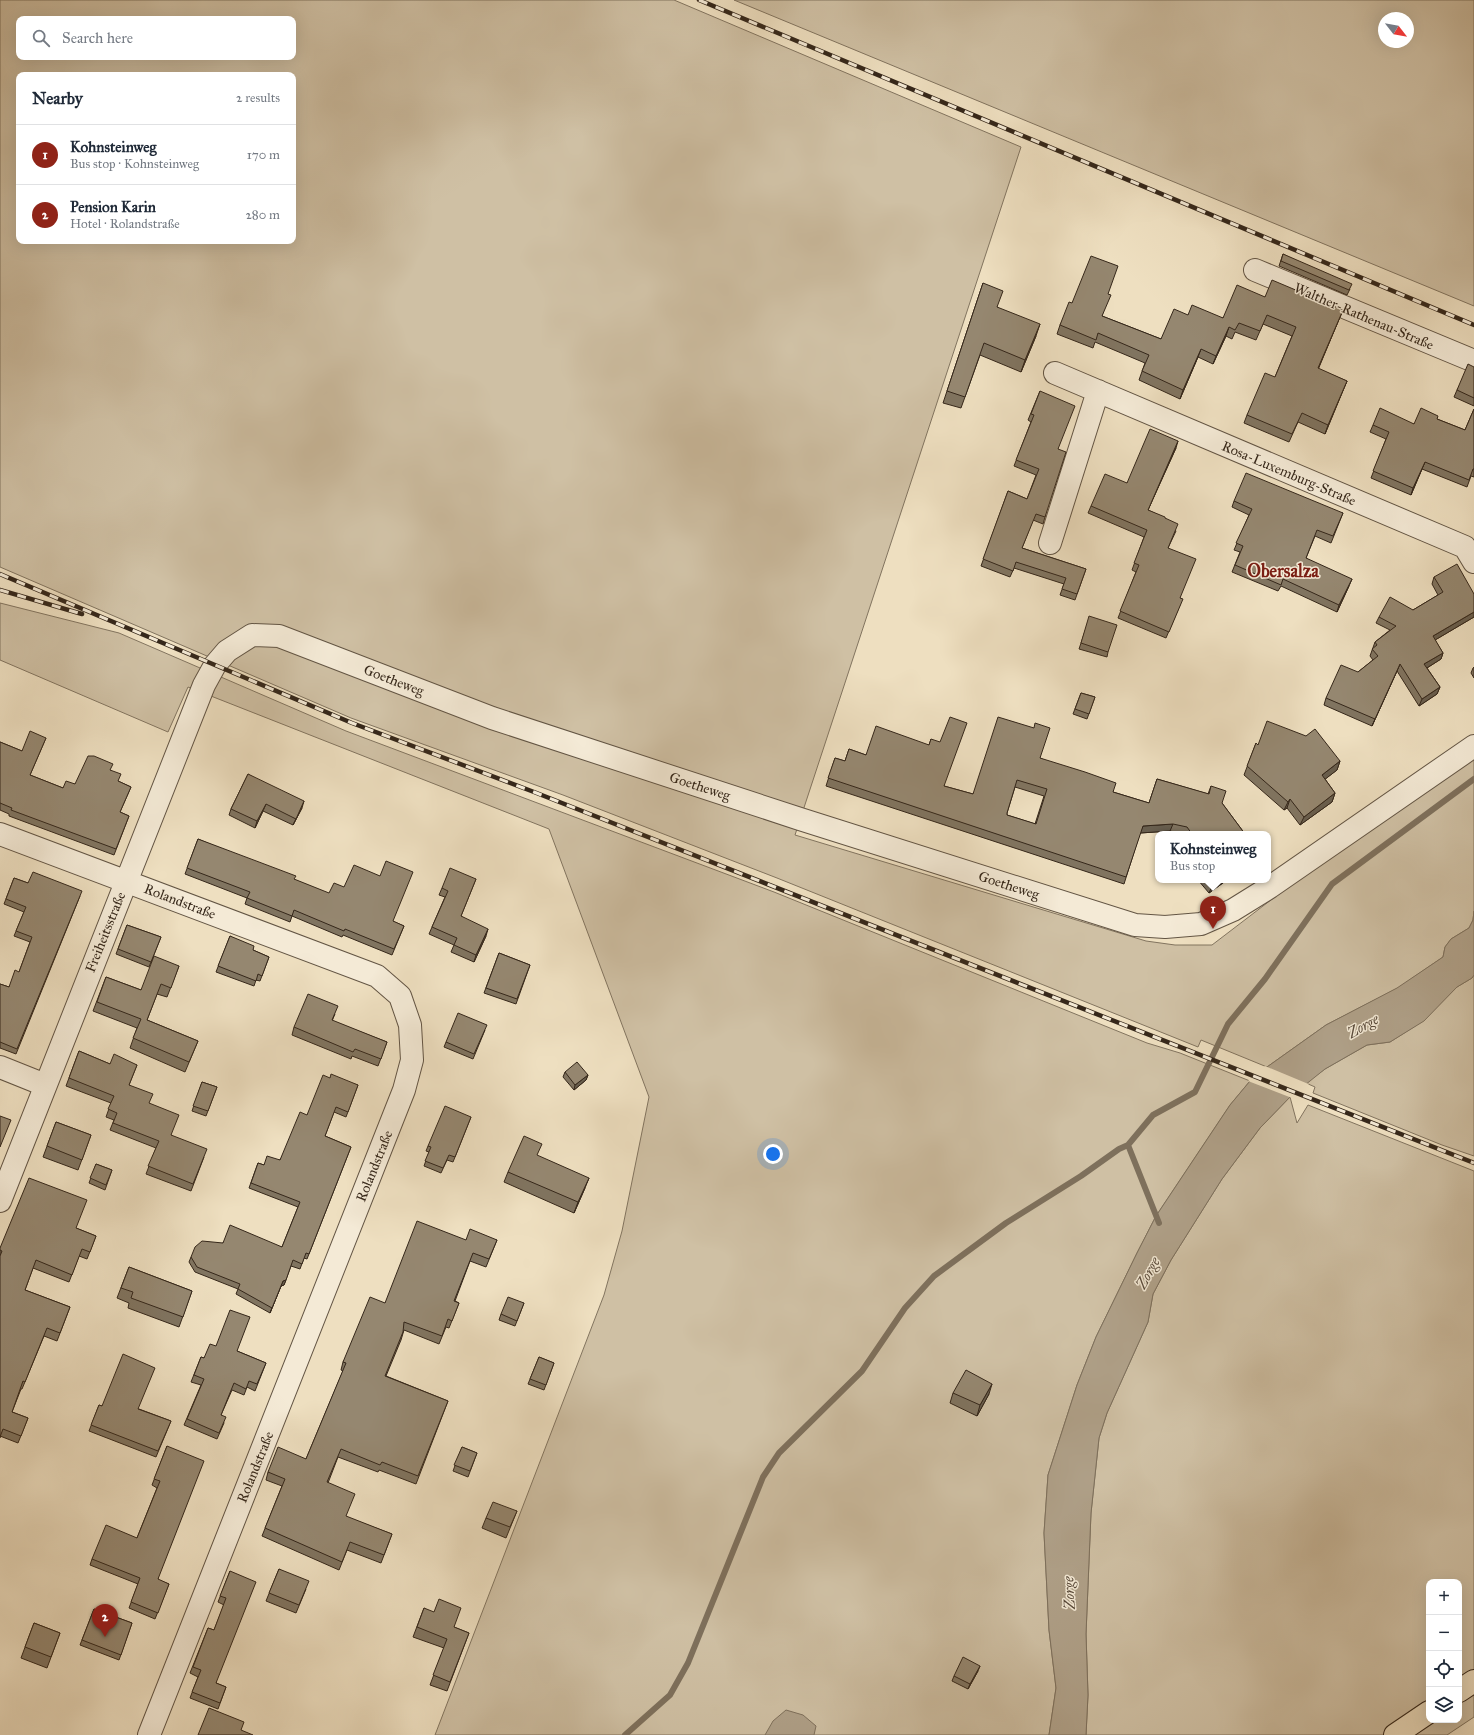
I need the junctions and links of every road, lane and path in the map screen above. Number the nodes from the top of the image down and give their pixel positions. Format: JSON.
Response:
{"nodes":[{"id":1,"x":1255,"y":270,"type":"dead end"},
{"id":2,"x":1474,"y":361,"type":"edge"},
{"id":3,"x":1055,"y":373,"type":"dead end"},
{"id":4,"x":1098,"y":392,"type":"junction"},
{"id":5,"x":1050,"y":543,"type":"dead end"},
{"id":6,"x":1474,"y":562,"type":"edge"},
{"id":7,"x":215,"y":665,"type":"joint"},
{"id":8,"x":1474,"y":746,"type":"edge"},
{"id":9,"x":0,"y":834,"type":"edge"},
{"id":10,"x":126,"y":881,"type":"junction"},
{"id":11,"x":0,"y":1067,"type":"edge"},
{"id":12,"x":45,"y":1085,"type":"junction"},
{"id":13,"x":0,"y":1202,"type":"edge"},
{"id":14,"x":1474,"y":1681,"type":"edge"},
{"id":15,"x":1462,"y":1689,"type":"edge"},
{"id":16,"x":1426,"y":1714,"type":"edge"},
{"id":17,"x":149,"y":1735,"type":"edge"},
{"id":18,"x":1394,"y":1735,"type":"edge"}],
"edges":[{"from":1,"to":2,"type":"street","name":"Walther-Rathenau-Straße"},
{"from":3,"to":4,"type":"street","name":"Rosa-Luxemburg-Straße"},
{"from":4,"to":5,"type":"street"},
{"from":4,"to":6,"type":"street","name":"Rosa-Luxemburg-Straße"},
{"from":7,"to":8,"type":"street","name":"Goetheweg"},
{"from":7,"to":10,"type":"street","name":"Freiheitsstraße"},
{"from":9,"to":10,"type":"street","name":"Rolandstraße"},
{"from":10,"to":12,"type":"street","name":"Freiheitsstraße"},
{"from":10,"to":17,"type":"street","name":"Rolandstraße"},
{"from":11,"to":12,"type":"street"},
{"from":12,"to":13,"type":"street","name":"Freiheitsstraße"},
{"from":14,"to":15,"type":"main road"},
{"from":16,"to":18,"type":"main road"}]}
